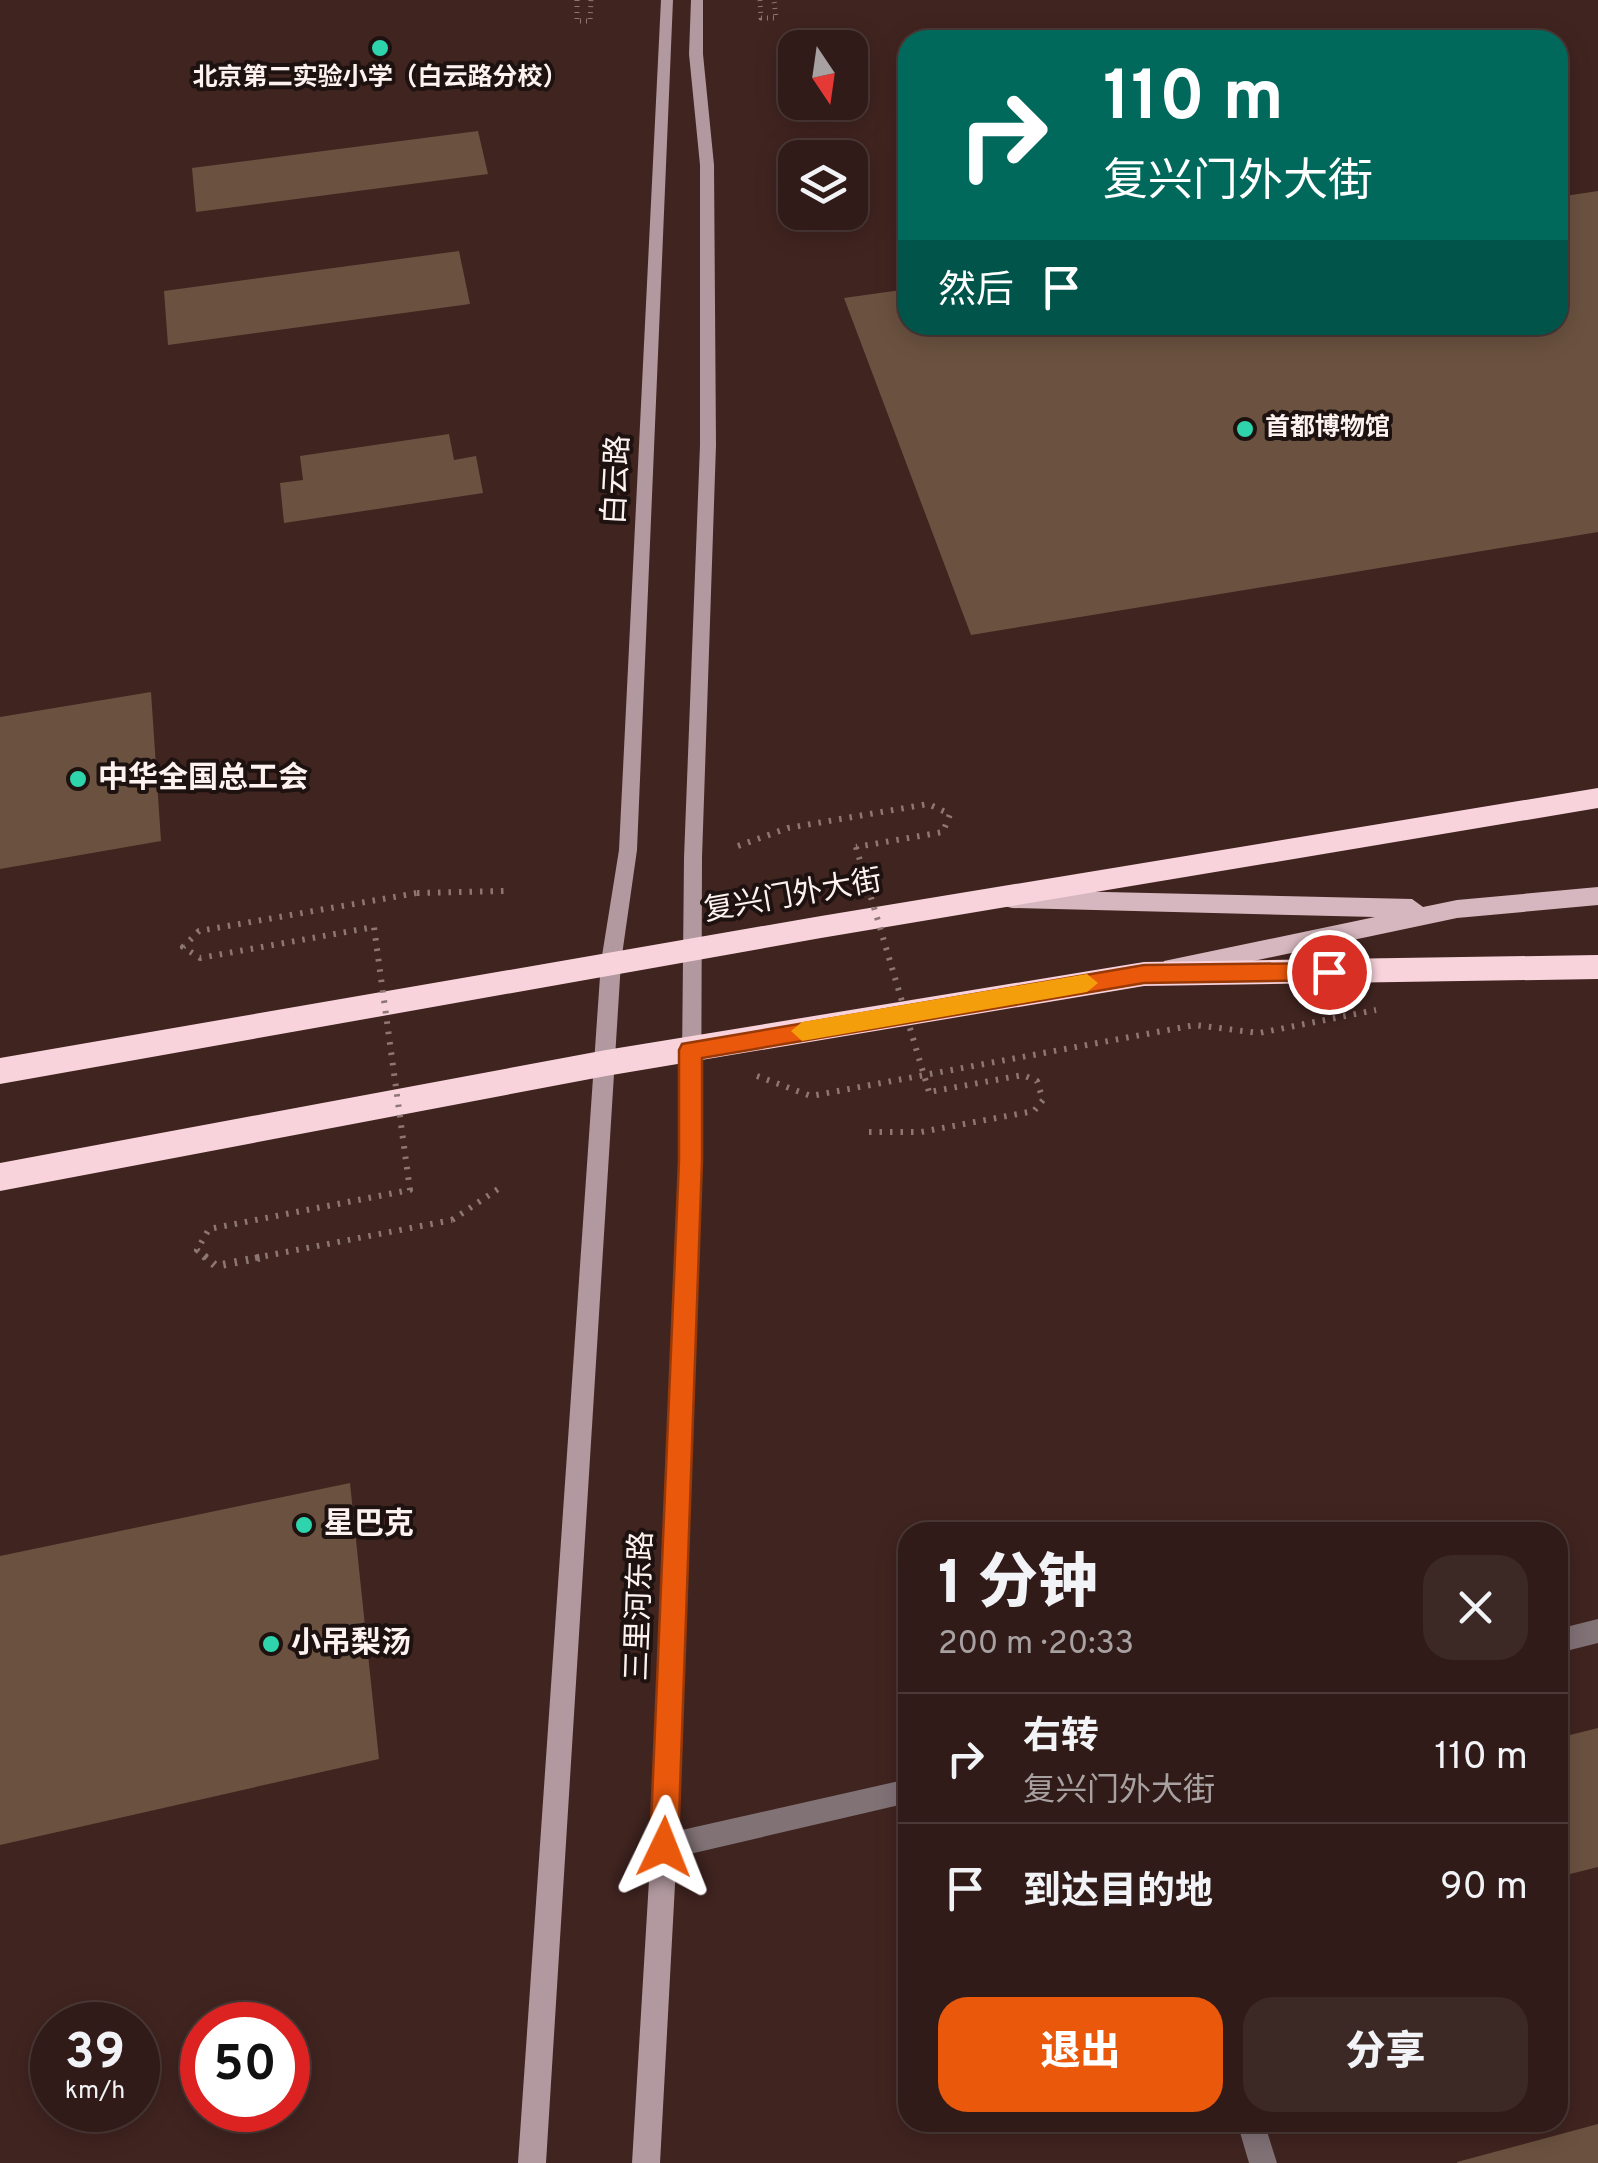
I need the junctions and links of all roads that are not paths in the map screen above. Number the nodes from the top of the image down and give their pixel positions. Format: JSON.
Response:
{"nodes":[{"id":1,"x":667,"y":0,"type":"edge"},
{"id":2,"x":697,"y":0,"type":"edge"},
{"id":3,"x":1596,"y":799,"type":"edge"},
{"id":4,"x":1598,"y":896,"type":"edge"},
{"id":5,"x":998,"y":899,"type":"junction"},
{"id":6,"x":1457,"y":909,"type":"junction"},
{"id":7,"x":691,"y":950,"type":"junction"},
{"id":8,"x":612,"y":962,"type":"junction"},
{"id":9,"x":1598,"y":968,"type":"edge"},
{"id":10,"x":1144,"y":974,"type":"junction"},
{"id":11,"x":690,"y":1050,"type":"junction"},
{"id":12,"x":606,"y":1063,"type":"junction"},
{"id":13,"x":0,"y":1071,"type":"edge"},
{"id":14,"x":0,"y":1178,"type":"edge"},
{"id":15,"x":1598,"y":1632,"type":"edge"},
{"id":16,"x":1568,"y":1639,"type":"edge"},
{"id":17,"x":898,"y":1793,"type":"edge"},
{"id":18,"x":664,"y":1847,"type":"junction"},
{"id":19,"x":1253,"y":2132,"type":"edge"},
{"id":20,"x":532,"y":2163,"type":"edge"},
{"id":21,"x":646,"y":2163,"type":"edge"},
{"id":22,"x":1263,"y":2163,"type":"edge"}],
"edges":[{"from":1,"to":8,"type":"main road","name":"白云路"},
{"from":2,"to":7,"type":"main road"},
{"from":3,"to":5,"type":"highway","name":"复兴门外大街"},
{"from":4,"to":6,"type":"main road"},
{"from":5,"to":6,"type":"main road"},
{"from":5,"to":7,"type":"highway","name":"复兴门外大街"},
{"from":6,"to":10,"type":"main road"},
{"from":7,"to":8,"type":"highway","name":"复兴门外大街"},
{"from":7,"to":11,"type":"main road","name":"三里河东路"},
{"from":8,"to":12,"type":"main road","name":"白云路"},
{"from":8,"to":13,"type":"highway","name":"复兴门外大街"},
{"from":9,"to":10,"type":"highway"},
{"from":10,"to":11,"type":"highway"},
{"from":11,"to":12,"type":"highway"},
{"from":11,"to":18,"type":"main road","name":"三里河东路"},
{"from":12,"to":14,"type":"highway"},
{"from":12,"to":20,"type":"main road"},
{"from":15,"to":16,"type":"street"},
{"from":17,"to":18,"type":"street"},
{"from":18,"to":21,"type":"main road","name":"三里河东路"},
{"from":19,"to":22,"type":"street"}]}
